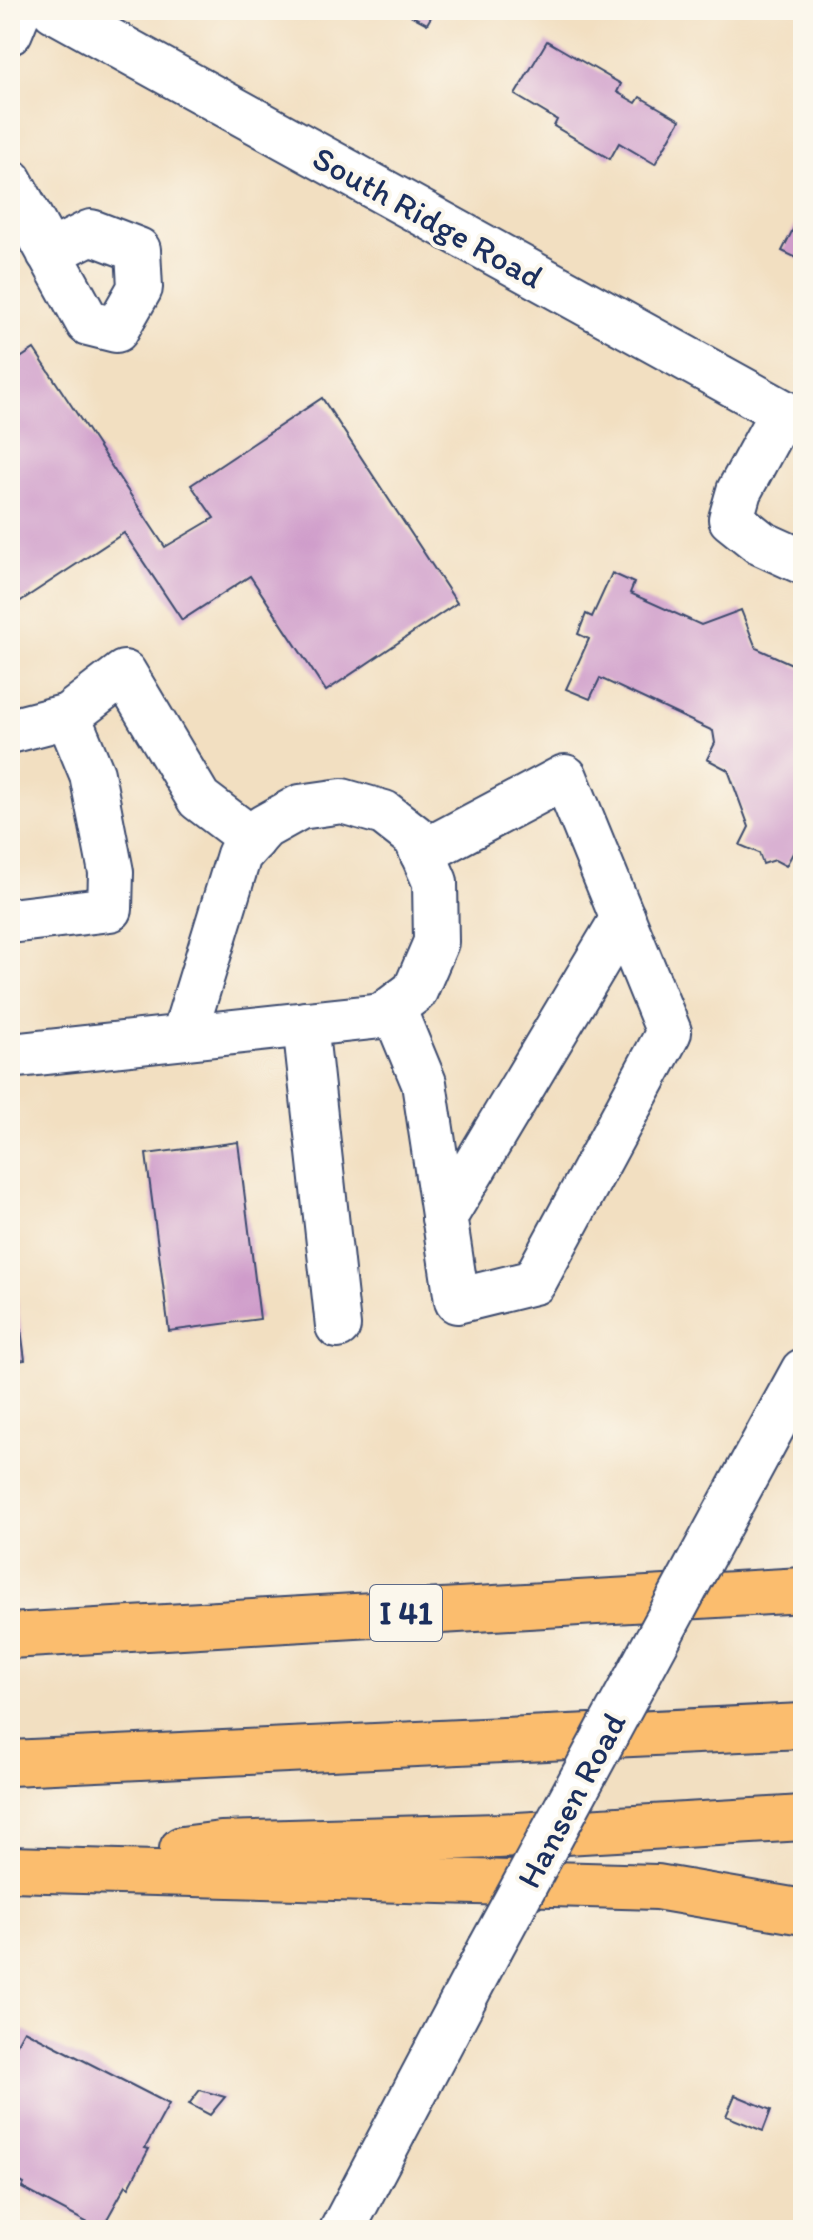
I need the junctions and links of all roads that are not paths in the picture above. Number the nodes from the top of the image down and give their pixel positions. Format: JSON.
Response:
{"nodes":[{"id":1,"x":19,"y":10,"type":"edge"},
{"id":2,"x":54,"y":10,"type":"edge"},
{"id":3,"x":10,"y":32,"type":"edge"},
{"id":4,"x":10,"y":181,"type":"edge"},
{"id":5,"x":49,"y":253,"type":"dead end"},
{"id":6,"x":792,"y":418,"type":"edge"},
{"id":7,"x":803,"y":562,"type":"edge"},
{"id":8,"x":68,"y":716,"type":"junction"},
{"id":9,"x":10,"y":731,"type":"edge"},
{"id":10,"x":253,"y":840,"type":"junction"},
{"id":11,"x":422,"y":853,"type":"junction"},
{"id":12,"x":623,"y":918,"type":"junction"},
{"id":13,"x":10,"y":921,"type":"edge"},
{"id":14,"x":393,"y":1008,"type":"junction"},
{"id":15,"x":305,"y":1024,"type":"junction"},
{"id":16,"x":184,"y":1035,"type":"junction"},
{"id":17,"x":10,"y":1056,"type":"edge"},
{"id":18,"x":444,"y":1218,"type":"junction"},
{"id":19,"x":338,"y":1326,"type":"dead end"},
{"id":20,"x":803,"y":1371,"type":"edge"},
{"id":21,"x":803,"y":1590,"type":"edge"},
{"id":22,"x":10,"y":1636,"type":"edge"},
{"id":23,"x":803,"y":1726,"type":"edge"},
{"id":24,"x":10,"y":1763,"type":"edge"},
{"id":25,"x":803,"y":1818,"type":"edge"},
{"id":26,"x":23,"y":1868,"type":"edge"},
{"id":27,"x":803,"y":1912,"type":"edge"},
{"id":28,"x":342,"y":2230,"type":"edge"}],
"edges":[{"from":1,"to":3,"type":"street"},
{"from":2,"to":6,"type":"street","name":"South Ridge Road"},
{"from":4,"to":5,"type":"street"},
{"from":6,"to":7,"type":"street"},
{"from":8,"to":9,"type":"street"},
{"from":8,"to":10,"type":"street"},
{"from":8,"to":13,"type":"street"},
{"from":10,"to":11,"type":"street"},
{"from":10,"to":16,"type":"street"},
{"from":11,"to":12,"type":"street"},
{"from":11,"to":14,"type":"street"},
{"from":12,"to":18,"type":"street"},
{"from":12,"to":18,"type":"street"},
{"from":14,"to":15,"type":"street"},
{"from":14,"to":18,"type":"street"},
{"from":15,"to":16,"type":"street"},
{"from":15,"to":19,"type":"street"},
{"from":16,"to":17,"type":"street"},
{"from":20,"to":28,"type":"street","name":"Hansen Road","bridge":true},
{"from":21,"to":22,"type":"highway","number":"I 41"},
{"from":23,"to":24,"type":"highway"},
{"from":25,"to":26,"type":"highway"},
{"from":26,"to":27,"type":"highway"}]}
